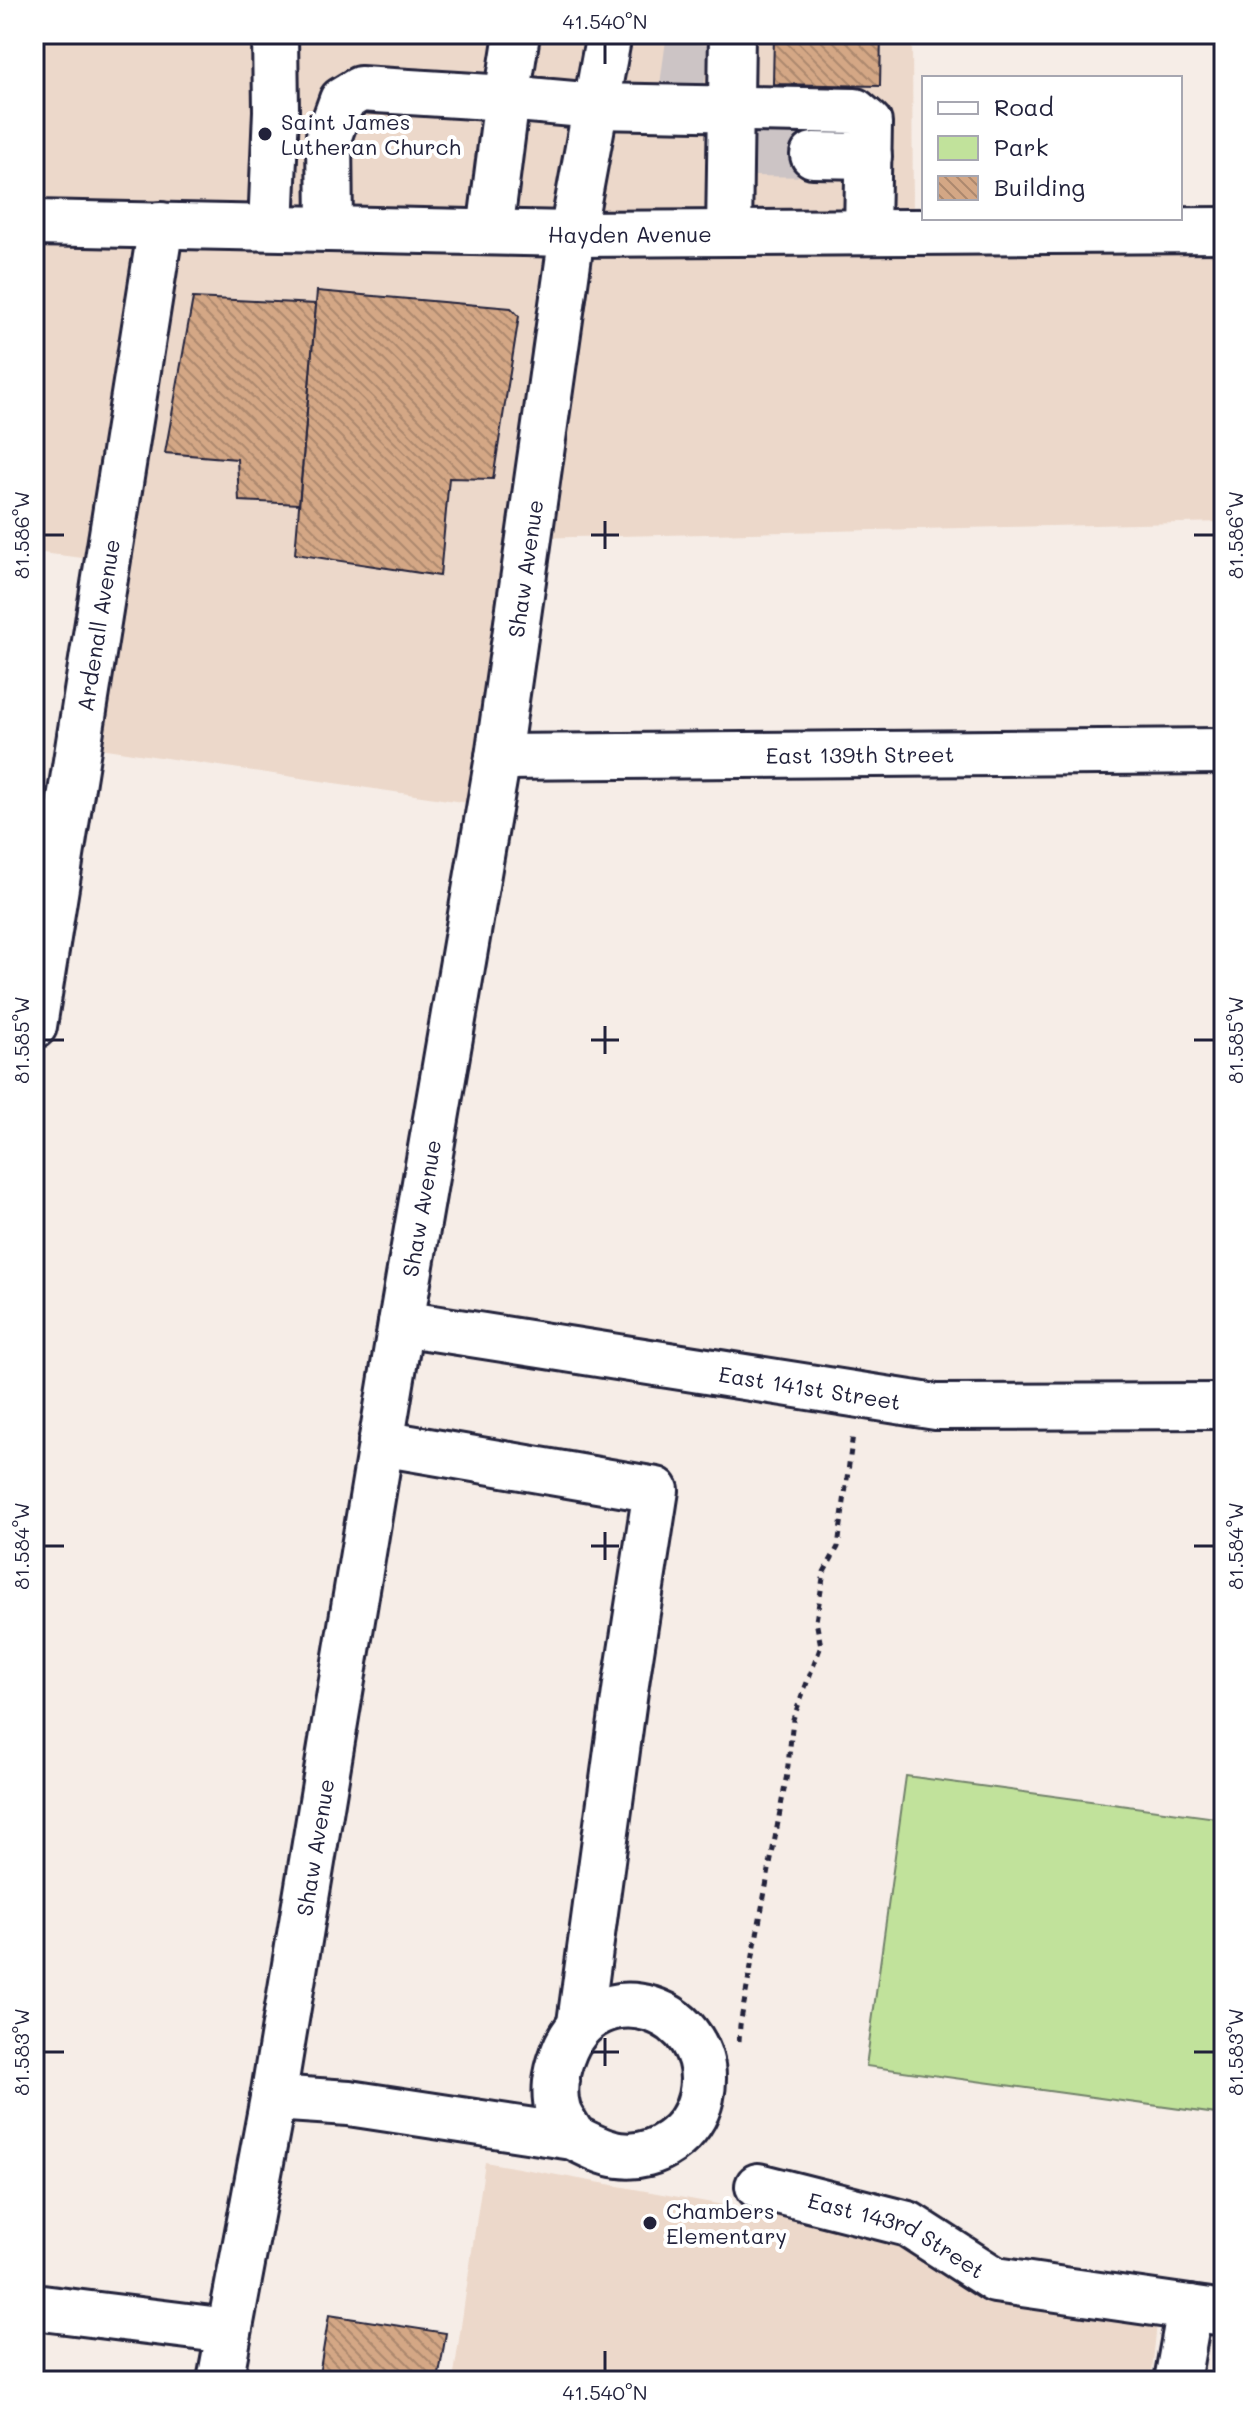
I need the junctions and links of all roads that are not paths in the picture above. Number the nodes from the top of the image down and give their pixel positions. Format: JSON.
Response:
{"nodes":[{"id":1,"x":275,"y":34,"type":"edge"},
{"id":2,"x":517,"y":34,"type":"edge"},
{"id":3,"x":609,"y":34,"type":"edge"},
{"id":4,"x":732,"y":34,"type":"edge"},
{"id":5,"x":507,"y":98,"type":"junction"},
{"id":6,"x":595,"y":106,"type":"junction"},
{"id":7,"x":731,"y":110,"type":"junction"},
{"id":8,"x":813,"y":155,"type":"tunnel mouth"},
{"id":9,"x":869,"y":156,"type":"junction"},
{"id":10,"x":34,"y":223,"type":"edge"},
{"id":11,"x":161,"y":225,"type":"junction"},
{"id":12,"x":271,"y":227,"type":"junction"},
{"id":13,"x":330,"y":229,"type":"junction"},
{"id":14,"x":1224,"y":230,"type":"edge"},
{"id":15,"x":490,"y":232,"type":"junction"},
{"id":16,"x":867,"y":232,"type":"junction"},
{"id":17,"x":729,"y":233,"type":"junction"},
{"id":18,"x":572,"y":234,"type":"junction"},
{"id":19,"x":1224,"y":751,"type":"edge"},
{"id":20,"x":498,"y":757,"type":"junction"},
{"id":21,"x":34,"y":1026,"type":"edge"},
{"id":22,"x":401,"y":1323,"type":"junction"},
{"id":23,"x":1224,"y":1406,"type":"edge"},
{"id":24,"x":381,"y":1443,"type":"junction"},
{"id":25,"x":580,"y":2023,"type":"junction"},
{"id":26,"x":273,"y":2098,"type":"junction"},
{"id":27,"x":573,"y":2137,"type":"junction"},
{"id":28,"x":758,"y":2186,"type":"dead end"},
{"id":29,"x":34,"y":2307,"type":"edge"},
{"id":30,"x":1207,"y":2310,"type":"edge"},
{"id":31,"x":228,"y":2331,"type":"junction"},
{"id":32,"x":220,"y":2381,"type":"edge"},
{"id":33,"x":1177,"y":2381,"type":"edge"}],
"edges":[{"from":1,"to":12,"type":"street"},
{"from":2,"to":5,"type":"street"},
{"from":3,"to":6,"type":"street","name":"Shaw Avenue"},
{"from":4,"to":7,"type":"street"},
{"from":5,"to":6,"type":"street"},
{"from":5,"to":13,"type":"street"},
{"from":5,"to":15,"type":"street"},
{"from":6,"to":7,"type":"street"},
{"from":6,"to":18,"type":"street","name":"Shaw Avenue"},
{"from":7,"to":9,"type":"street"},
{"from":7,"to":17,"type":"street"},
{"from":8,"to":9,"type":"street"},
{"from":9,"to":16,"type":"street"},
{"from":10,"to":11,"type":"street","name":"Hayden Avenue"},
{"from":11,"to":12,"type":"street","name":"Hayden Avenue"},
{"from":11,"to":21,"type":"street","name":"Ardenall Avenue"},
{"from":12,"to":13,"type":"street","name":"Hayden Avenue"},
{"from":13,"to":15,"type":"street","name":"Hayden Avenue"},
{"from":14,"to":16,"type":"street","name":"Hayden Avenue"},
{"from":15,"to":18,"type":"street","name":"Hayden Avenue"},
{"from":16,"to":17,"type":"street","name":"Hayden Avenue"},
{"from":17,"to":18,"type":"street","name":"Hayden Avenue"},
{"from":18,"to":20,"type":"street","name":"Shaw Avenue"},
{"from":19,"to":20,"type":"street","name":"East 139th Street"},
{"from":20,"to":22,"type":"street","name":"Shaw Avenue"},
{"from":22,"to":23,"type":"street","name":"East 141st Street"},
{"from":22,"to":24,"type":"street","name":"Shaw Avenue"},
{"from":24,"to":25,"type":"street"},
{"from":24,"to":26,"type":"street","name":"Shaw Avenue"},
{"from":25,"to":27,"type":"street"},
{"from":25,"to":27,"type":"street"},
{"from":26,"to":27,"type":"street"},
{"from":26,"to":31,"type":"street","name":"Shaw Avenue"},
{"from":28,"to":30,"type":"street","name":"East 143rd Street"},
{"from":29,"to":31,"type":"street"},
{"from":30,"to":33,"type":"street"},
{"from":31,"to":32,"type":"street","name":"Shaw Avenue"}]}
